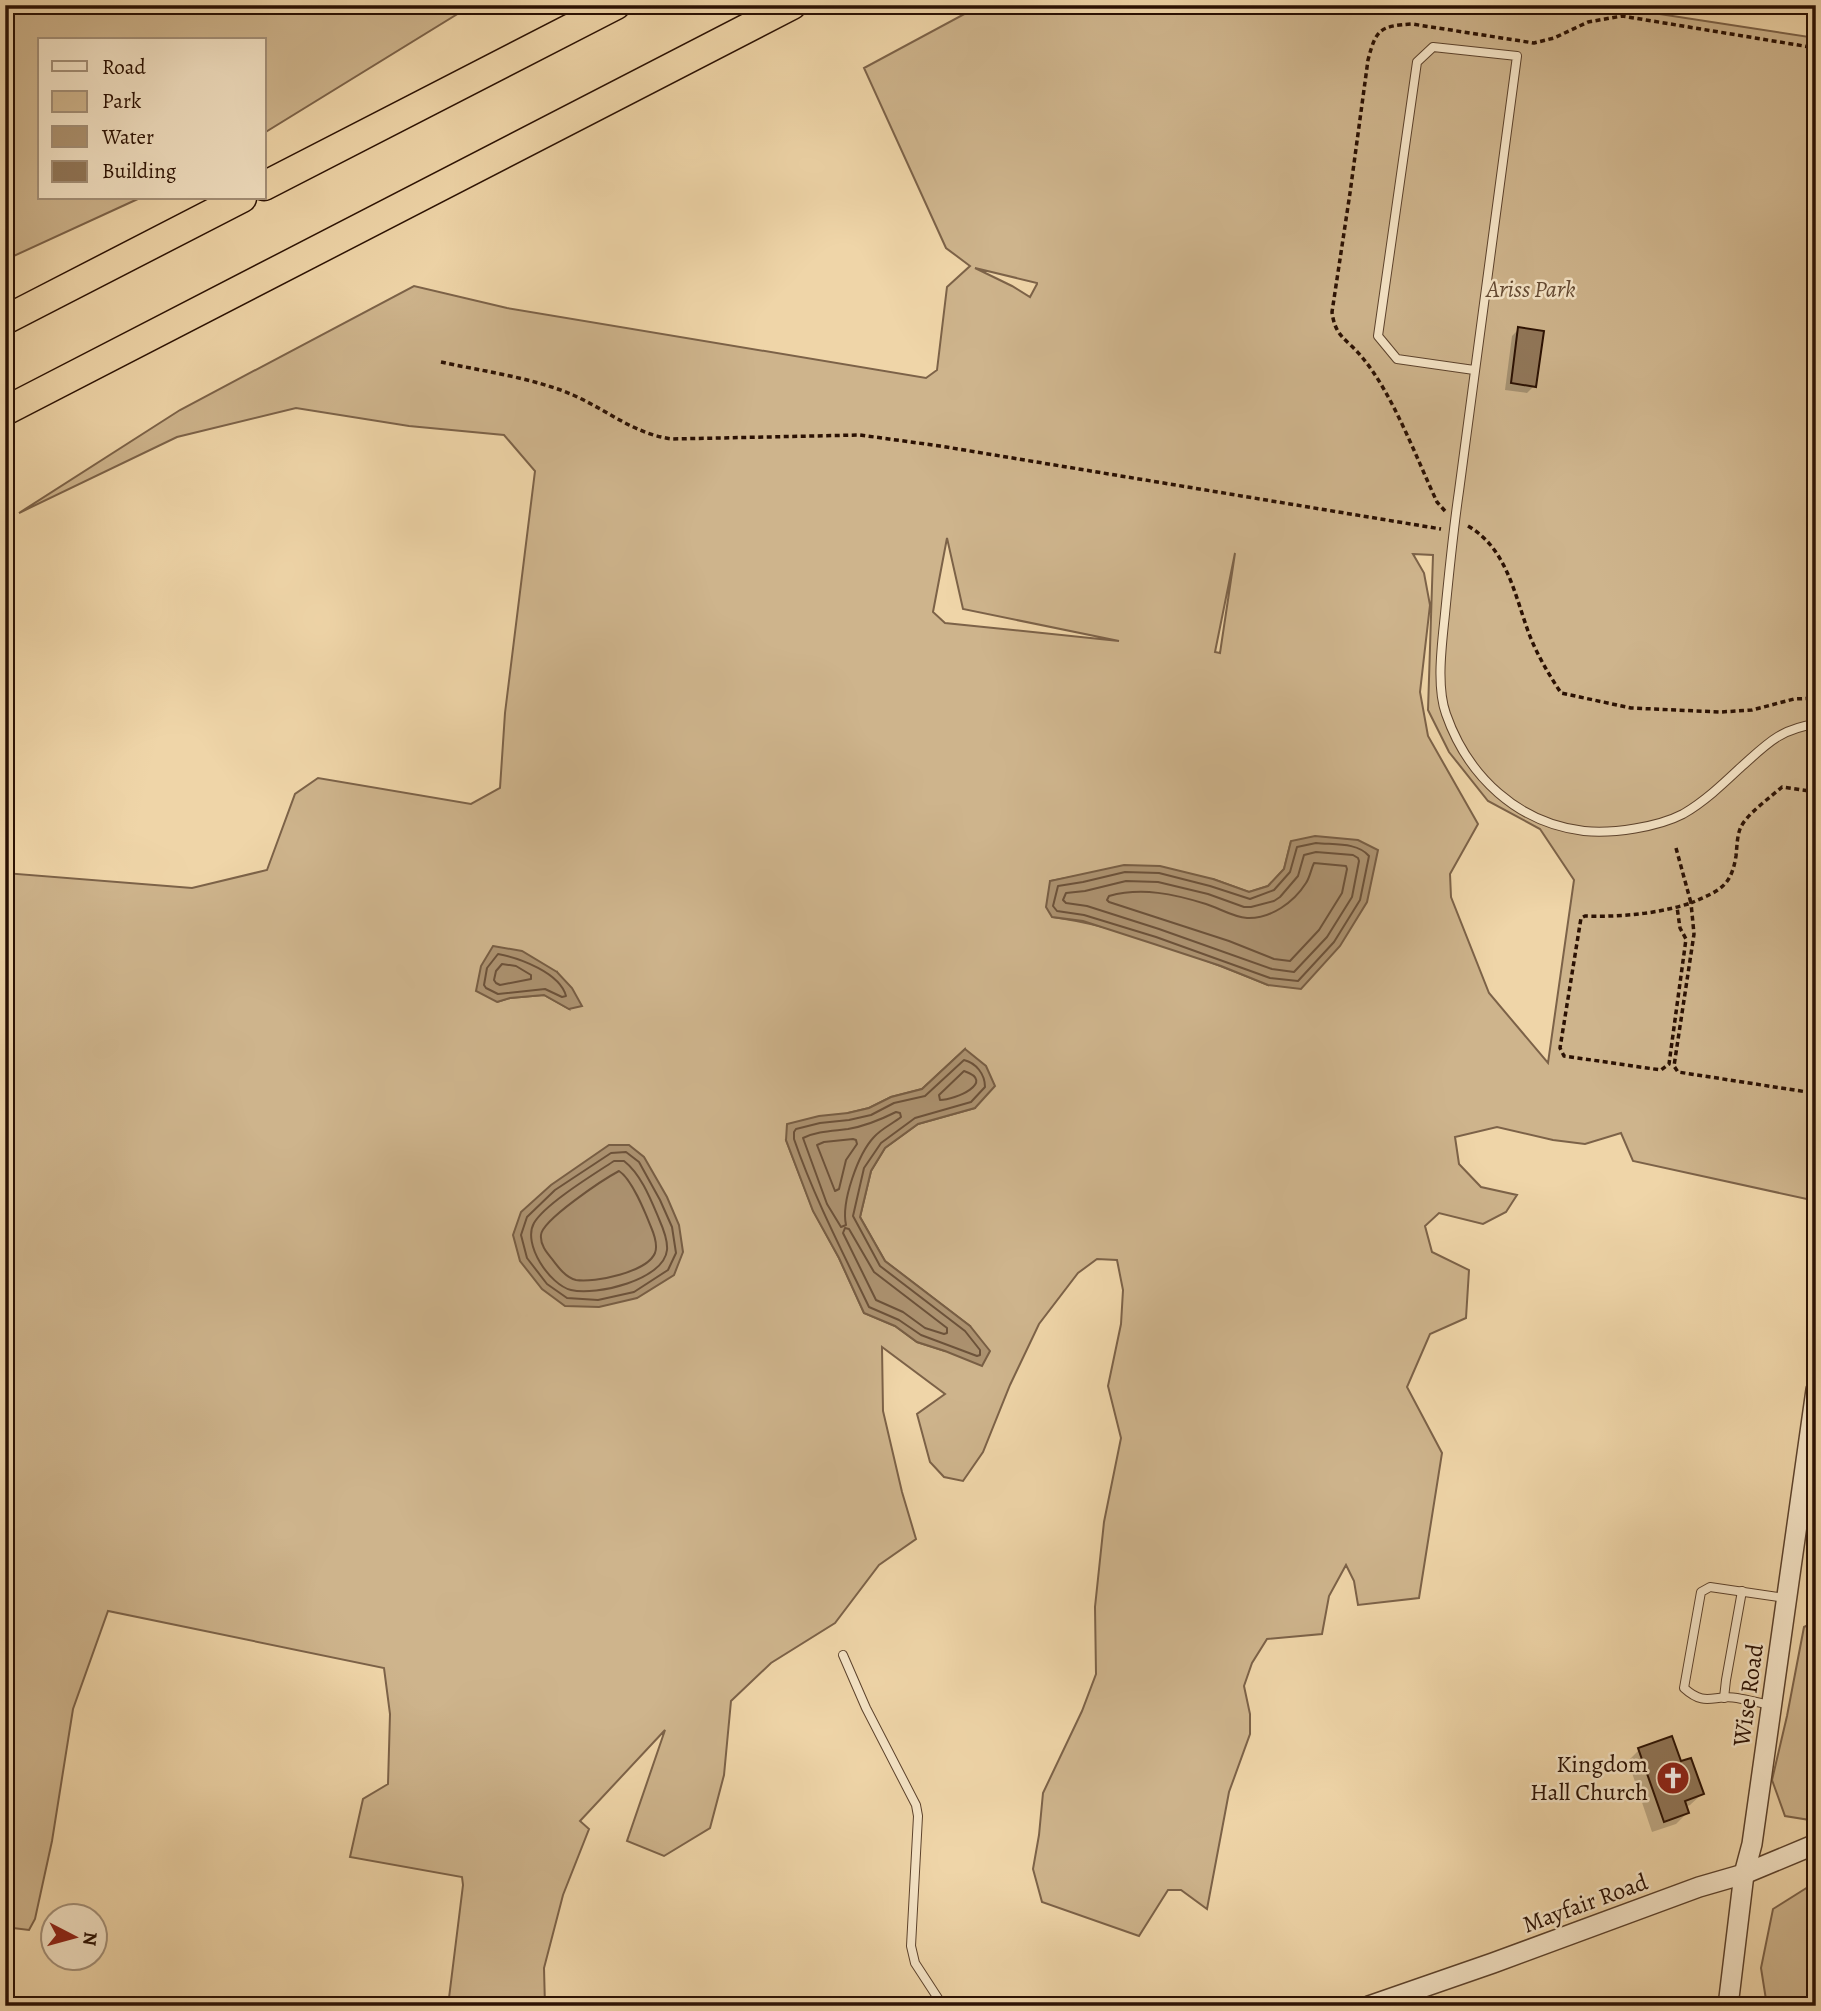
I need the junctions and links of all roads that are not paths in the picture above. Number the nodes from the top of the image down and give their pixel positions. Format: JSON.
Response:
{"nodes":[{"id":1,"x":616,"y":5,"type":"edge"},
{"id":2,"x":792,"y":5,"type":"edge"},
{"id":3,"x":266,"y":185,"type":"edge"},
{"id":4,"x":238,"y":200,"type":"edge"},
{"id":5,"x":5,"y":320,"type":"edge"},
{"id":6,"x":1474,"y":370,"type":"junction"},
{"id":7,"x":5,"y":411,"type":"edge"},
{"id":8,"x":1816,"y":724,"type":"edge"},
{"id":9,"x":1816,"y":1390,"type":"edge"},
{"id":10,"x":1742,"y":1591,"type":"junction"},
{"id":11,"x":1785,"y":1598,"type":"junction"},
{"id":12,"x":843,"y":1655,"type":"dead end"},
{"id":13,"x":1724,"y":1698,"type":"junction"},
{"id":14,"x":1771,"y":1706,"type":"junction"},
{"id":15,"x":1816,"y":1844,"type":"edge"},
{"id":16,"x":1744,"y":1874,"type":"junction"},
{"id":17,"x":943,"y":2006,"type":"edge"},
{"id":18,"x":1370,"y":2006,"type":"edge"},
{"id":19,"x":1728,"y":2006,"type":"edge"}],
"edges":[{"from":1,"to":3,"type":"highway"},
{"from":2,"to":7,"type":"highway"},
{"from":4,"to":5,"type":"highway"},
{"from":6,"to":6,"type":"lane"},
{"from":6,"to":8,"type":"lane"},
{"from":9,"to":11,"type":"street","name":"Wise Road"},
{"from":10,"to":11,"type":"lane"},
{"from":10,"to":13,"type":"lane"},
{"from":10,"to":13,"type":"lane"},
{"from":11,"to":14,"type":"street","name":"Wise Road"},
{"from":12,"to":17,"type":"lane"},
{"from":13,"to":14,"type":"lane"},
{"from":14,"to":16,"type":"street","name":"Wise Road"},
{"from":15,"to":16,"type":"street","name":"Mayfair Road"},
{"from":16,"to":18,"type":"street","name":"Mayfair Road"},
{"from":16,"to":19,"type":"street","name":"Wise Road"}]}
